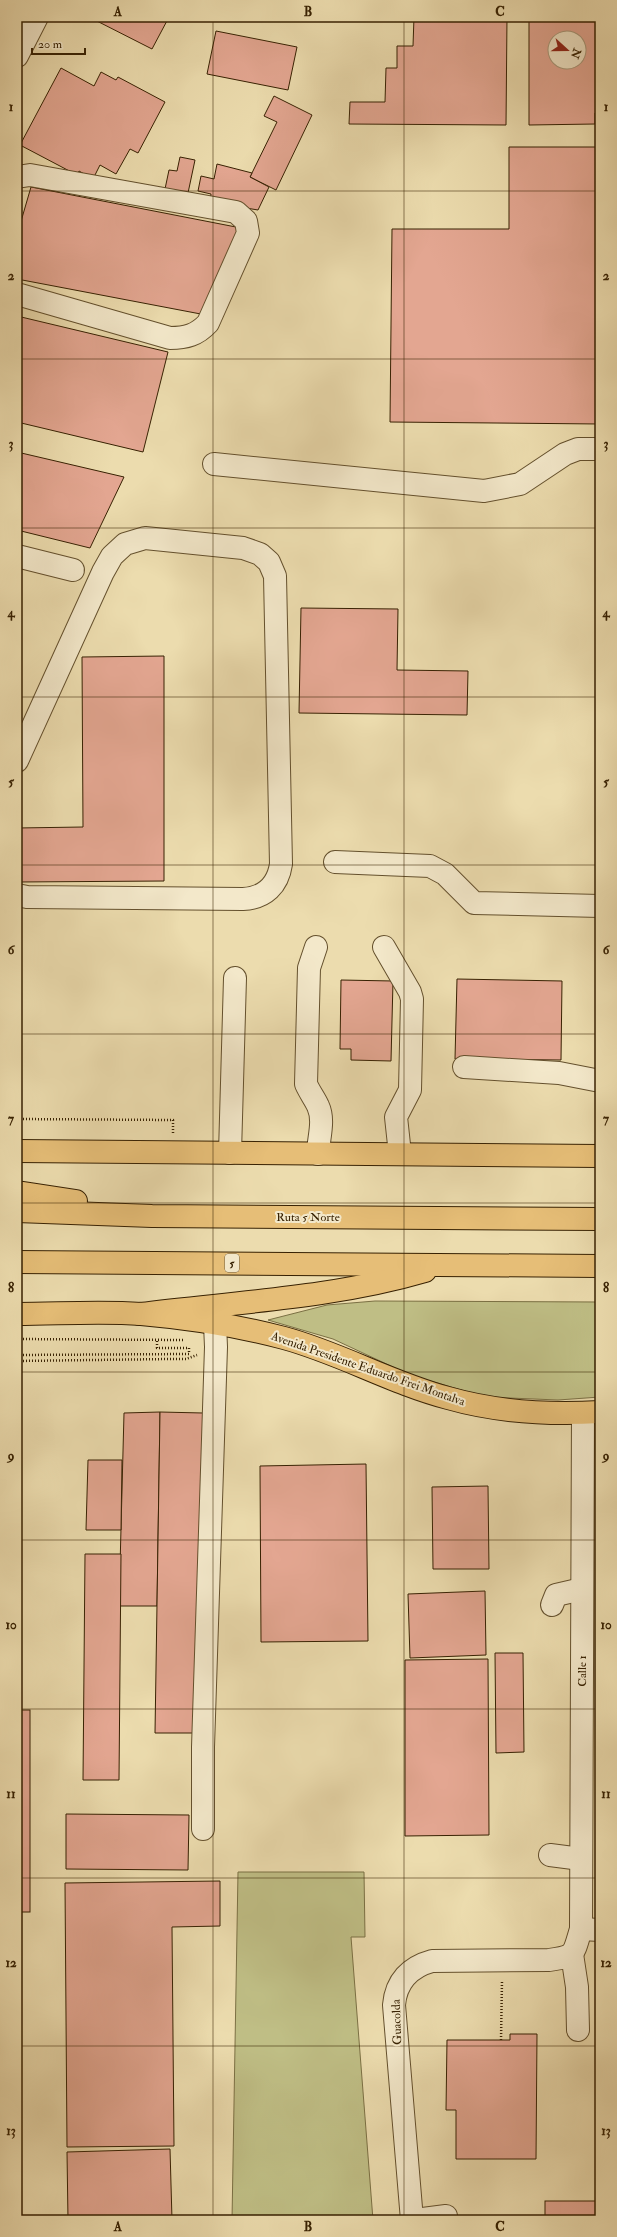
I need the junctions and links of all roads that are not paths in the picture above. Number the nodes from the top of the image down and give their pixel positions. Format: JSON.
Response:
{"nodes":[{"id":1,"x":37,"y":17,"type":"edge"},
{"id":2,"x":17,"y":56,"type":"edge"},
{"id":3,"x":17,"y":177,"type":"edge"},
{"id":4,"x":17,"y":294,"type":"edge"},
{"id":5,"x":600,"y":449,"type":"edge"},
{"id":6,"x":214,"y":464,"type":"dead end"},
{"id":7,"x":17,"y":556,"type":"edge"},
{"id":8,"x":73,"y":570,"type":"dead end"},
{"id":9,"x":17,"y":761,"type":"edge"},
{"id":10,"x":335,"y":862,"type":"dead end"},
{"id":11,"x":17,"y":895,"type":"edge"},
{"id":12,"x":600,"y":906,"type":"edge"},
{"id":13,"x":316,"y":947,"type":"dead end"},
{"id":14,"x":384,"y":947,"type":"dead end"},
{"id":15,"x":235,"y":978,"type":"dead end"},
{"id":16,"x":464,"y":1067,"type":"dead end"},
{"id":17,"x":600,"y":1081,"type":"edge"},
{"id":18,"x":17,"y":1151,"type":"edge"},
{"id":19,"x":230,"y":1153,"type":"junction"},
{"id":20,"x":318,"y":1154,"type":"junction"},
{"id":21,"x":400,"y":1154,"type":"junction"},
{"id":22,"x":600,"y":1156,"type":"edge"},
{"id":23,"x":17,"y":1192,"type":"edge"},
{"id":24,"x":17,"y":1210,"type":"edge"},
{"id":25,"x":152,"y":1216,"type":"junction"},
{"id":26,"x":600,"y":1219,"type":"edge"},
{"id":27,"x":17,"y":1262,"type":"edge"},
{"id":28,"x":448,"y":1265,"type":"junction"},
{"id":29,"x":600,"y":1266,"type":"edge"},
{"id":30,"x":17,"y":1314,"type":"edge"},
{"id":31,"x":140,"y":1314,"type":"junction"},
{"id":32,"x":215,"y":1324,"type":"junction"},
{"id":33,"x":591,"y":1412,"type":"edge"},
{"id":34,"x":591,"y":1512,"type":"edge"},
{"id":35,"x":582,"y":1589,"type":"junction"},
{"id":36,"x":552,"y":1605,"type":"dead end"},
{"id":37,"x":591,"y":1731,"type":"edge"},
{"id":38,"x":203,"y":1829,"type":"dead end"},
{"id":39,"x":550,"y":1855,"type":"dead end"},
{"id":40,"x":581,"y":1859,"type":"junction"},
{"id":41,"x":590,"y":1930,"type":"edge"},
{"id":42,"x":572,"y":1954,"type":"junction"},
{"id":43,"x":578,"y":2030,"type":"dead end"},
{"id":44,"x":446,"y":2216,"type":"dead end"},
{"id":45,"x":412,"y":2220,"type":"edge"},
{"id":46,"x":415,"y":2220,"type":"edge"}],
"edges":[{"from":1,"to":2,"type":"street"},
{"from":3,"to":4,"type":"street"},
{"from":5,"to":6,"type":"street"},
{"from":7,"to":8,"type":"street"},
{"from":9,"to":11,"type":"street"},
{"from":10,"to":12,"type":"street"},
{"from":13,"to":20,"type":"street"},
{"from":14,"to":21,"type":"street"},
{"from":15,"to":19,"type":"street"},
{"from":16,"to":17,"type":"street"},
{"from":18,"to":19,"type":"main road"},
{"from":19,"to":20,"type":"main road"},
{"from":20,"to":21,"type":"main road"},
{"from":21,"to":22,"type":"main road"},
{"from":23,"to":25,"type":"main road"},
{"from":24,"to":25,"type":"main road","name":"Ruta 5 Norte"},
{"from":25,"to":26,"type":"main road","name":"Ruta 5 Norte"},
{"from":27,"to":28,"type":"main road","number":"5"},
{"from":28,"to":29,"type":"main road","number":"5"},
{"from":28,"to":31,"type":"main road"},
{"from":30,"to":31,"type":"main road","name":"Avenida Presidente Eduardo Frei Montalva"},
{"from":31,"to":32,"type":"main road","name":"Avenida Presidente Eduardo Frei Montalva"},
{"from":32,"to":33,"type":"main road","name":"Avenida Presidente Eduardo Frei Montalva"},
{"from":32,"to":38,"type":"street"},
{"from":33,"to":34,"type":"street","name":"Calle 1"},
{"from":34,"to":35,"type":"street","name":"Calle 1"},
{"from":35,"to":36,"type":"street"},
{"from":35,"to":37,"type":"street","name":"Calle 1"},
{"from":37,"to":40,"type":"street","name":"Calle 1"},
{"from":39,"to":40,"type":"street"},
{"from":40,"to":41,"type":"street","name":"Calle 1"},
{"from":41,"to":42,"type":"street"},
{"from":42,"to":43,"type":"street"},
{"from":42,"to":45,"type":"street","name":"Guacolda"},
{"from":44,"to":46,"type":"street"}]}
